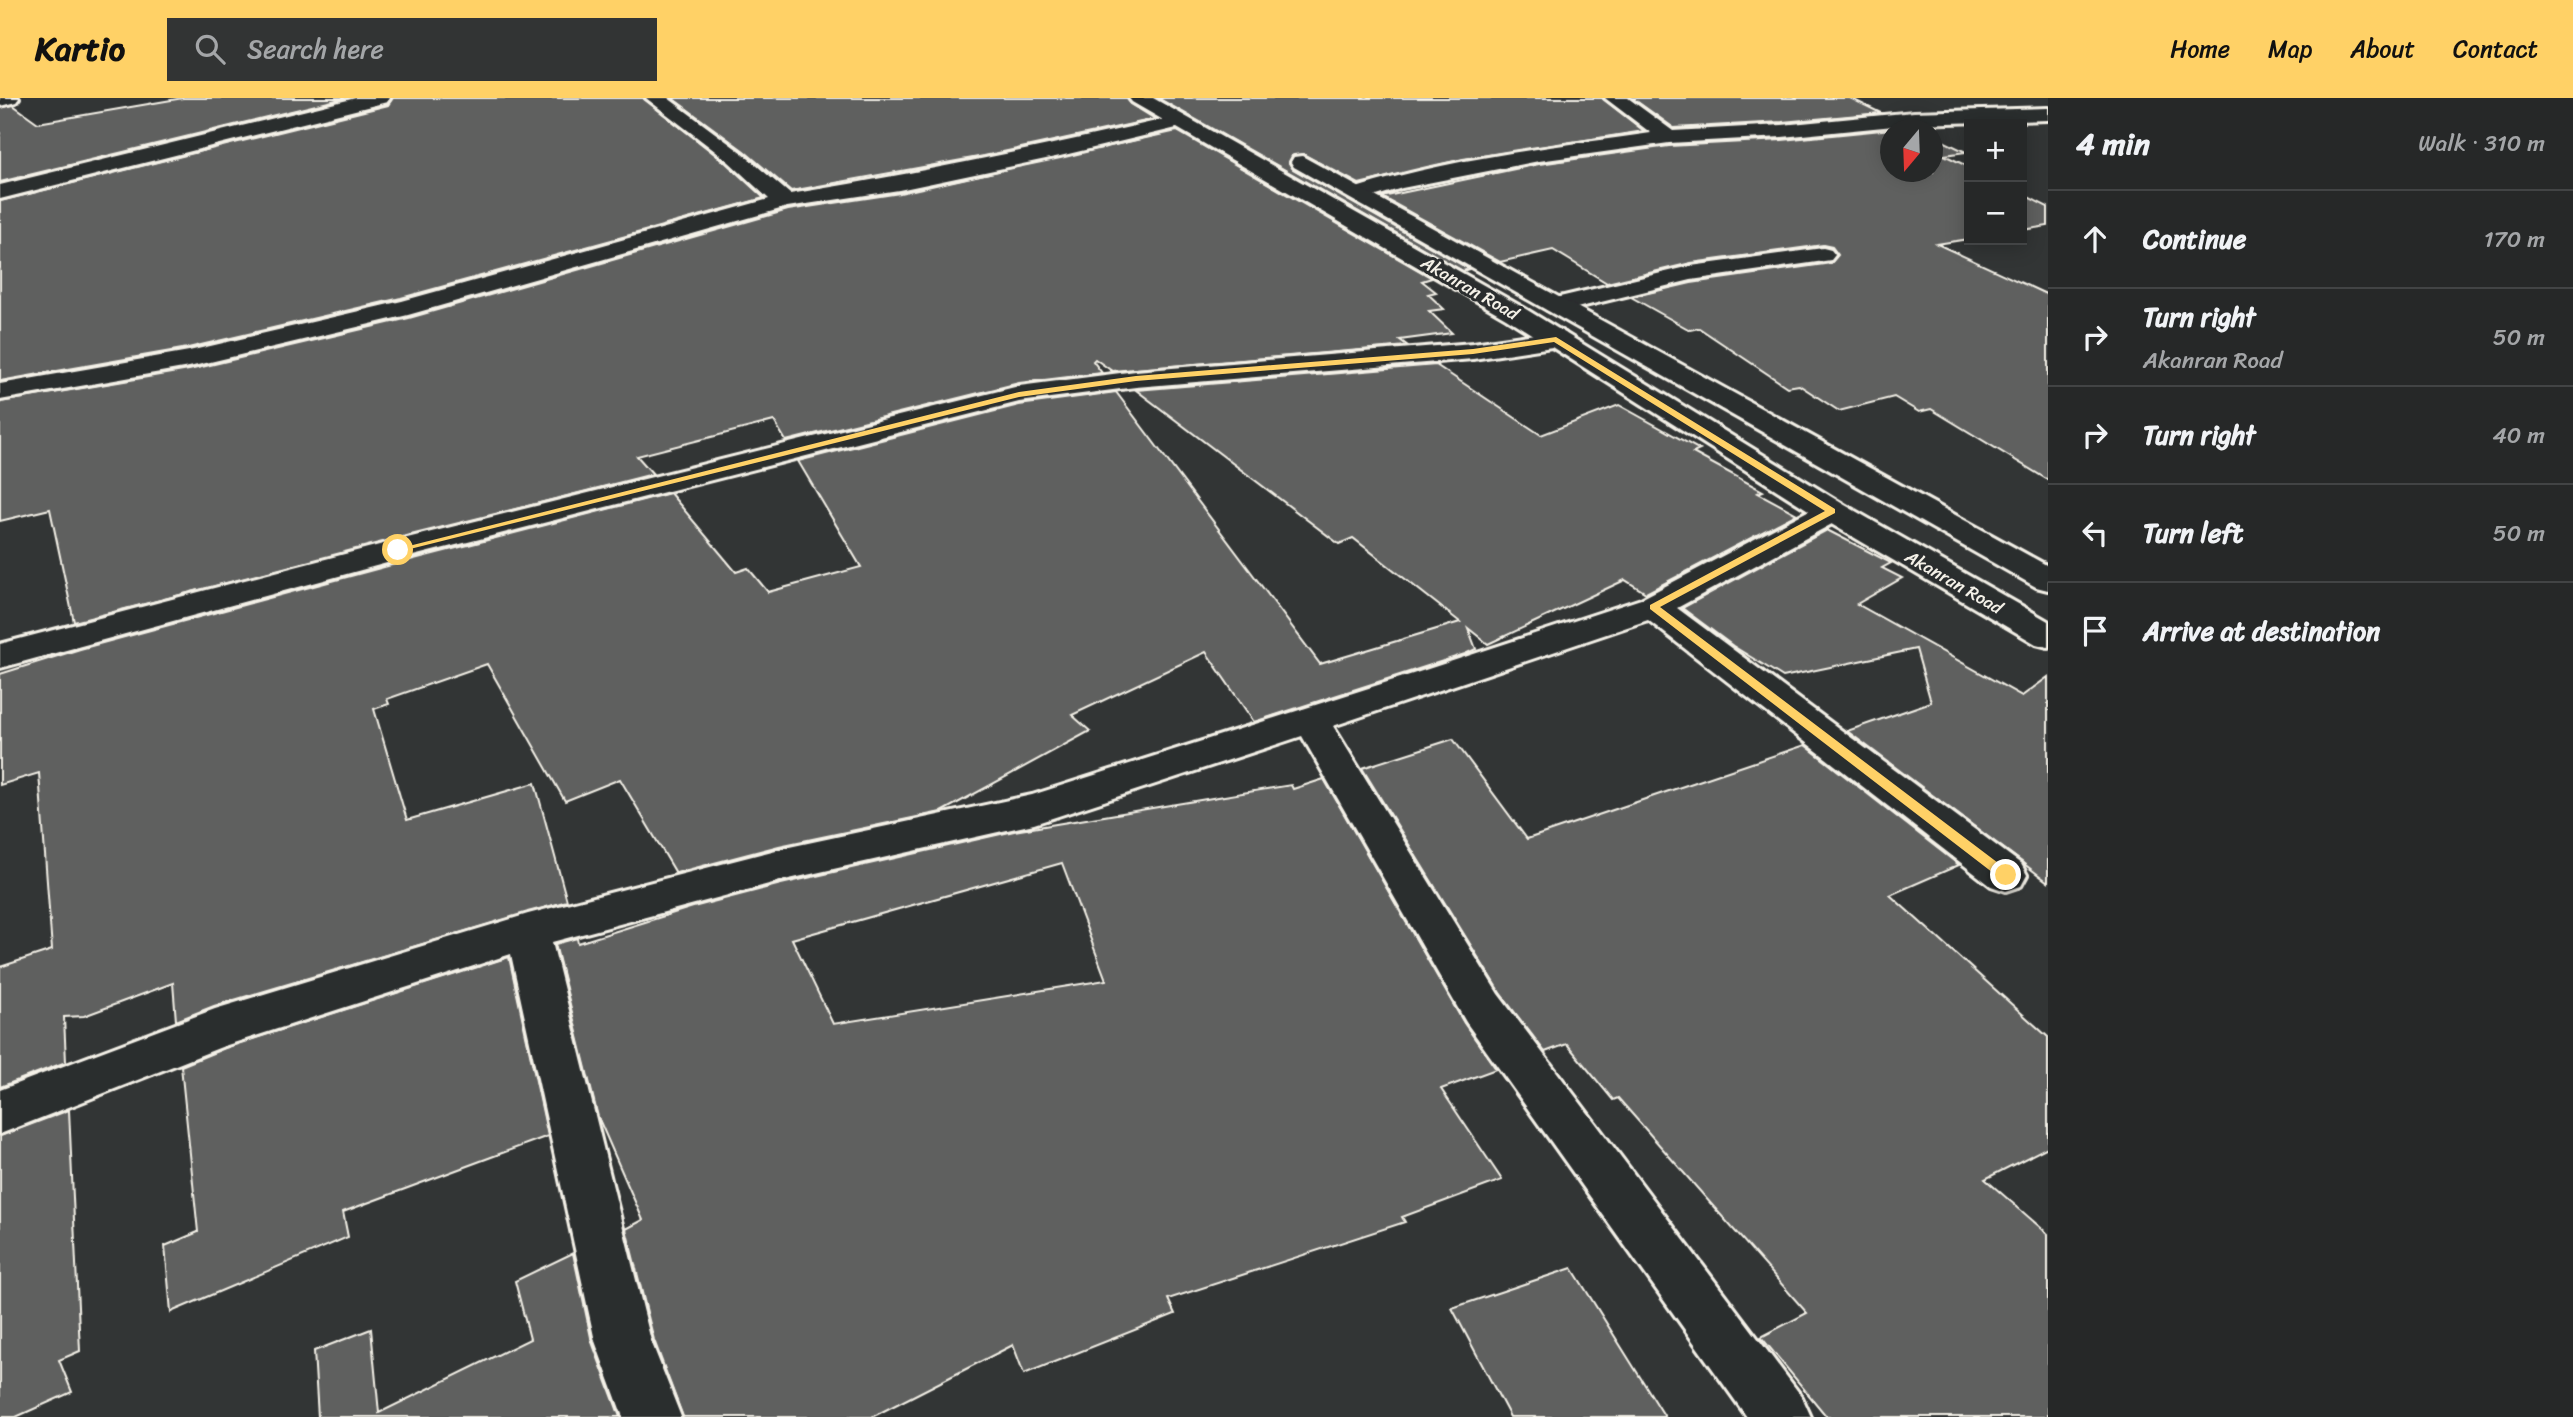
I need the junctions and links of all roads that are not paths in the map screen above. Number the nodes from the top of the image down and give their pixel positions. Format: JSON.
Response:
{"nodes":[{"id":1,"x":9,"y":98,"type":"edge"},
{"id":2,"x":380,"y":98,"type":"edge"},
{"id":3,"x":656,"y":98,"type":"edge"},
{"id":4,"x":1139,"y":98,"type":"edge"},
{"id":5,"x":1615,"y":98,"type":"edge"},
{"id":6,"x":0,"y":100,"type":"edge"},
{"id":7,"x":1884,"y":103,"type":"dead end"},
{"id":8,"x":1182,"y":110,"type":"edge"},
{"id":9,"x":2048,"y":114,"type":"edge"},
{"id":10,"x":1914,"y":118,"type":"junction"},
{"id":11,"x":1669,"y":137,"type":"junction"},
{"id":12,"x":0,"y":192,"type":"edge"},
{"id":13,"x":1361,"y":194,"type":"junction"},
{"id":14,"x":785,"y":201,"type":"junction"},
{"id":15,"x":1823,"y":255,"type":"dead end"},
{"id":16,"x":1556,"y":305,"type":"junction"},
{"id":17,"x":1556,"y":339,"type":"junction"},
{"id":18,"x":0,"y":392,"type":"edge"},
{"id":19,"x":1832,"y":511,"type":"junction"},
{"id":20,"x":2048,"y":580,"type":"edge"},
{"id":21,"x":1653,"y":607,"type":"junction"},
{"id":22,"x":2048,"y":636,"type":"edge"},
{"id":23,"x":0,"y":656,"type":"edge"},
{"id":24,"x":1311,"y":720,"type":"junction"},
{"id":25,"x":2006,"y":875,"type":"dead end"},
{"id":26,"x":528,"y":930,"type":"junction"},
{"id":27,"x":0,"y":1112,"type":"edge"},
{"id":28,"x":652,"y":1417,"type":"edge"},
{"id":29,"x":1782,"y":1417,"type":"edge"}],
"edges":[{"from":1,"to":6,"type":"street"},
{"from":2,"to":12,"type":"street"},
{"from":3,"to":14,"type":"street"},
{"from":4,"to":8,"type":"street","name":"Akanran Road"},
{"from":5,"to":11,"type":"street"},
{"from":7,"to":10,"type":"street"},
{"from":8,"to":13,"type":"street","name":"Akanran Road"},
{"from":8,"to":14,"type":"street"},
{"from":8,"to":17,"type":"street","name":"Akanran Road"},
{"from":9,"to":10,"type":"street"},
{"from":10,"to":11,"type":"street"},
{"from":11,"to":13,"type":"street"},
{"from":13,"to":16,"type":"street","name":"Akanran Road"},
{"from":14,"to":18,"type":"street"},
{"from":15,"to":16,"type":"street"},
{"from":16,"to":20,"type":"street","name":"Akanran Road"},
{"from":17,"to":19,"type":"street","name":"Akanran Road"},
{"from":17,"to":23,"type":"street"},
{"from":19,"to":21,"type":"street"},
{"from":19,"to":22,"type":"street","name":"Akanran Road"},
{"from":21,"to":24,"type":"street"},
{"from":21,"to":25,"type":"street"},
{"from":24,"to":26,"type":"street"},
{"from":24,"to":29,"type":"street"},
{"from":26,"to":27,"type":"street"},
{"from":26,"to":28,"type":"street"}]}
